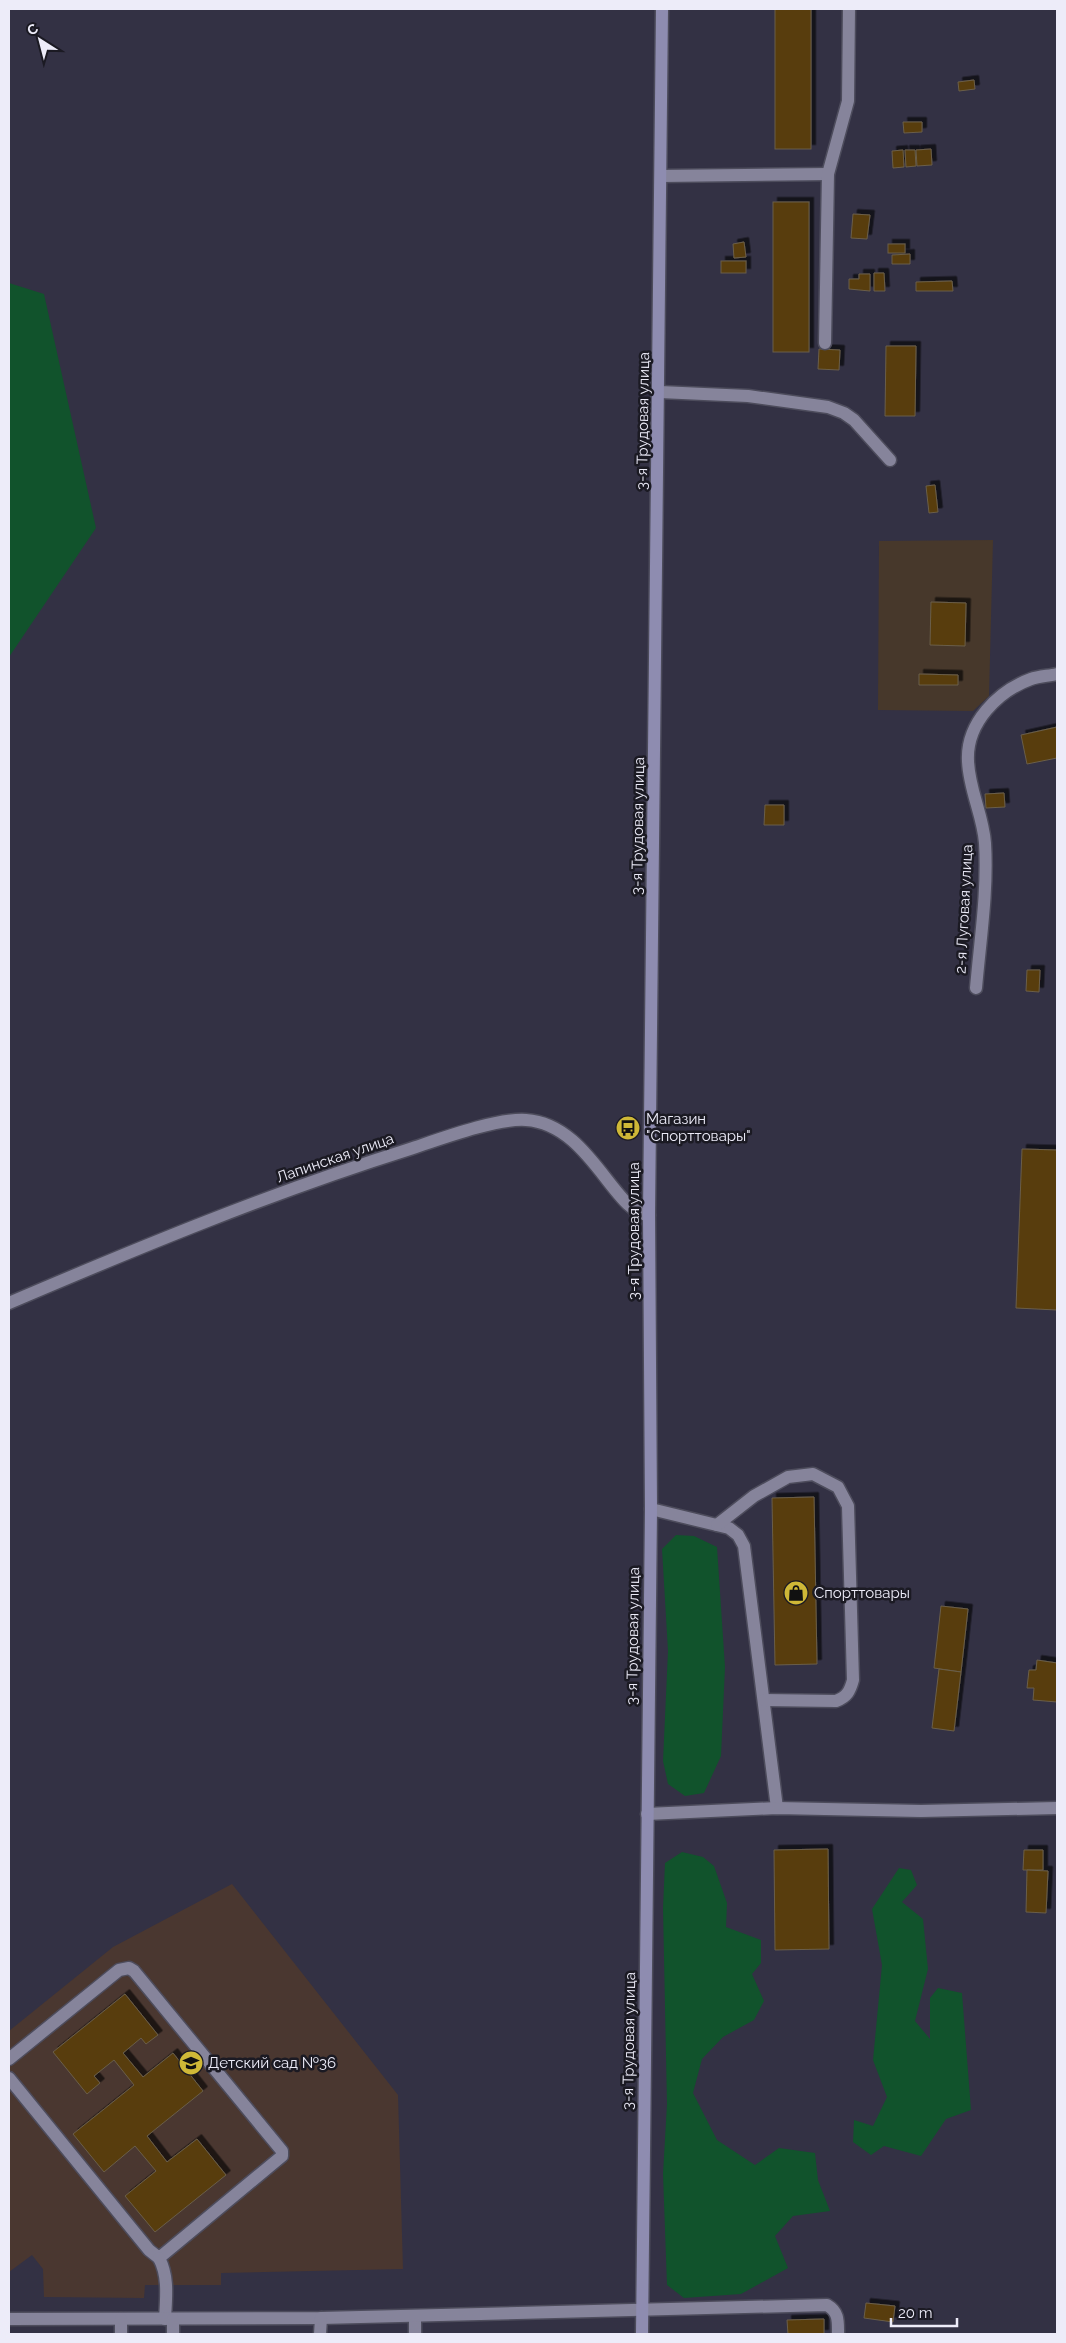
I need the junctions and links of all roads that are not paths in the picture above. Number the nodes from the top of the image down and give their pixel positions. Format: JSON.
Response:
{"nodes":[{"id":1,"x":662,"y":9,"type":"edge"},
{"id":2,"x":849,"y":9,"type":"edge"},
{"id":3,"x":828,"y":174,"type":"junction"},
{"id":4,"x":661,"y":176,"type":"junction"},
{"id":5,"x":825,"y":343,"type":"dead end"},
{"id":6,"x":660,"y":392,"type":"junction"},
{"id":7,"x":890,"y":460,"type":"dead end"},
{"id":8,"x":1057,"y":674,"type":"edge"},
{"id":9,"x":976,"y":988,"type":"dead end"},
{"id":10,"x":649,"y":1215,"type":"junction"},
{"id":11,"x":9,"y":1303,"type":"edge"},
{"id":12,"x":651,"y":1509,"type":"junction"},
{"id":13,"x":717,"y":1525,"type":"junction"},
{"id":14,"x":764,"y":1700,"type":"junction"},
{"id":15,"x":777,"y":1808,"type":"junction"},
{"id":16,"x":1057,"y":1808,"type":"edge"},
{"id":17,"x":647,"y":1814,"type":"junction"},
{"id":18,"x":9,"y":2059,"type":"edge"},
{"id":19,"x":9,"y":2078,"type":"edge"},
{"id":20,"x":159,"y":2258,"type":"junction"},
{"id":21,"x":642,"y":2311,"type":"junction"},
{"id":22,"x":415,"y":2316,"type":"junction"},
{"id":23,"x":321,"y":2318,"type":"junction"},
{"id":24,"x":9,"y":2319,"type":"edge"},
{"id":25,"x":121,"y":2319,"type":"junction"},
{"id":26,"x":169,"y":2319,"type":"junction"},
{"id":27,"x":121,"y":2334,"type":"edge"},
{"id":28,"x":173,"y":2334,"type":"edge"},
{"id":29,"x":320,"y":2334,"type":"edge"},
{"id":30,"x":415,"y":2334,"type":"edge"},
{"id":31,"x":642,"y":2334,"type":"edge"},
{"id":32,"x":838,"y":2334,"type":"edge"}],
"edges":[{"from":1,"to":4,"type":"street","name":"3-я Трудовая улица"},
{"from":2,"to":3,"type":"street"},
{"from":3,"to":4,"type":"street"},
{"from":3,"to":5,"type":"street"},
{"from":4,"to":6,"type":"street","name":"3-я Трудовая улица"},
{"from":6,"to":7,"type":"street"},
{"from":6,"to":10,"type":"street","name":"3-я Трудовая улица"},
{"from":8,"to":9,"type":"street","name":"2-я Луговая улица"},
{"from":10,"to":11,"type":"street","name":"Лапинская улица"},
{"from":10,"to":12,"type":"street","name":"3-я Трудовая улица"},
{"from":12,"to":13,"type":"street"},
{"from":12,"to":17,"type":"street","name":"3-я Трудовая улица"},
{"from":13,"to":14,"type":"street"},
{"from":13,"to":14,"type":"street"},
{"from":14,"to":15,"type":"street"},
{"from":15,"to":16,"type":"street"},
{"from":15,"to":17,"type":"street"},
{"from":17,"to":21,"type":"street","name":"3-я Трудовая улица"},
{"from":18,"to":20,"type":"street"},
{"from":19,"to":20,"type":"street"},
{"from":20,"to":26,"type":"street"},
{"from":21,"to":22,"type":"street"},
{"from":21,"to":31,"type":"street","name":"3-я Трудовая улица"},
{"from":21,"to":32,"type":"street"},
{"from":22,"to":23,"type":"street"},
{"from":22,"to":30,"type":"street"},
{"from":23,"to":26,"type":"street"},
{"from":23,"to":29,"type":"street"},
{"from":24,"to":25,"type":"street"},
{"from":25,"to":26,"type":"street"},
{"from":25,"to":27,"type":"street"},
{"from":26,"to":28,"type":"street"}]}
